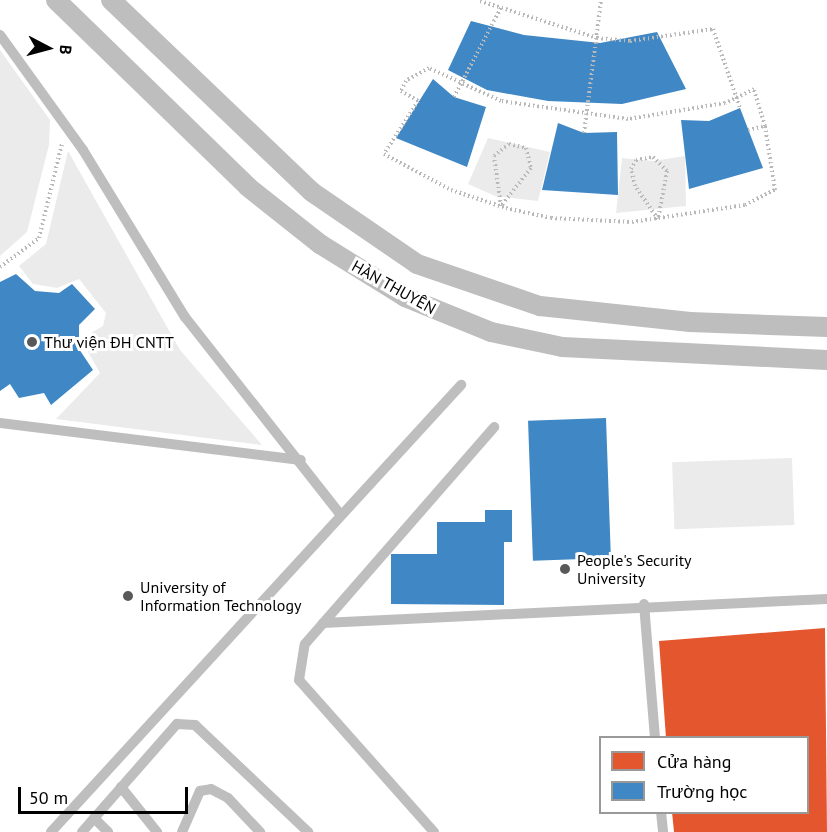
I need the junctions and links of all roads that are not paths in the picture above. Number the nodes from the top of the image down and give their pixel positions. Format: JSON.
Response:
{"nodes":[{"id":1,"x":56,"y":0,"type":"edge"},
{"id":2,"x":111,"y":0,"type":"edge"},
{"id":3,"x":0,"y":35,"type":"edge"},
{"id":4,"x":827,"y":327,"type":"edge"},
{"id":5,"x":827,"y":360,"type":"edge"},
{"id":6,"x":461,"y":384,"type":"dead end"},
{"id":7,"x":0,"y":423,"type":"edge"},
{"id":8,"x":494,"y":427,"type":"dead end"},
{"id":9,"x":301,"y":460,"type":"junction"},
{"id":10,"x":342,"y":515,"type":"junction"},
{"id":11,"x":827,"y":599,"type":"edge"},
{"id":12,"x":644,"y":604,"type":"junction"},
{"id":13,"x":323,"y":623,"type":"junction"},
{"id":14,"x":655,"y":736,"type":"edge"},
{"id":15,"x":121,"y":787,"type":"junction"},
{"id":16,"x":661,"y":814,"type":"edge"},
{"id":17,"x":94,"y":818,"type":"junction"},
{"id":18,"x":51,"y":832,"type":"edge"},
{"id":19,"x":82,"y":832,"type":"edge"},
{"id":20,"x":108,"y":832,"type":"edge"},
{"id":21,"x":157,"y":832,"type":"edge"},
{"id":22,"x":182,"y":832,"type":"edge"},
{"id":23,"x":260,"y":832,"type":"edge"},
{"id":24,"x":308,"y":832,"type":"edge"},
{"id":25,"x":434,"y":832,"type":"edge"},
{"id":26,"x":663,"y":832,"type":"edge"}],
"edges":[{"from":1,"to":5,"type":"street","name":"HÀN THUYÊN"},
{"from":2,"to":4,"type":"street","name":"HÀN THUYÊN"},
{"from":3,"to":9,"type":"lane"},
{"from":6,"to":10,"type":"lane"},
{"from":7,"to":9,"type":"lane"},
{"from":8,"to":13,"type":"lane"},
{"from":9,"to":10,"type":"lane"},
{"from":10,"to":18,"type":"lane"},
{"from":11,"to":12,"type":"lane"},
{"from":12,"to":13,"type":"lane"},
{"from":12,"to":14,"type":"lane"},
{"from":13,"to":25,"type":"lane"},
{"from":15,"to":17,"type":"lane"},
{"from":15,"to":21,"type":"lane"},
{"from":15,"to":24,"type":"lane"},
{"from":16,"to":26,"type":"lane"},
{"from":17,"to":19,"type":"lane"},
{"from":17,"to":20,"type":"lane"},
{"from":22,"to":23,"type":"lane"}]}
